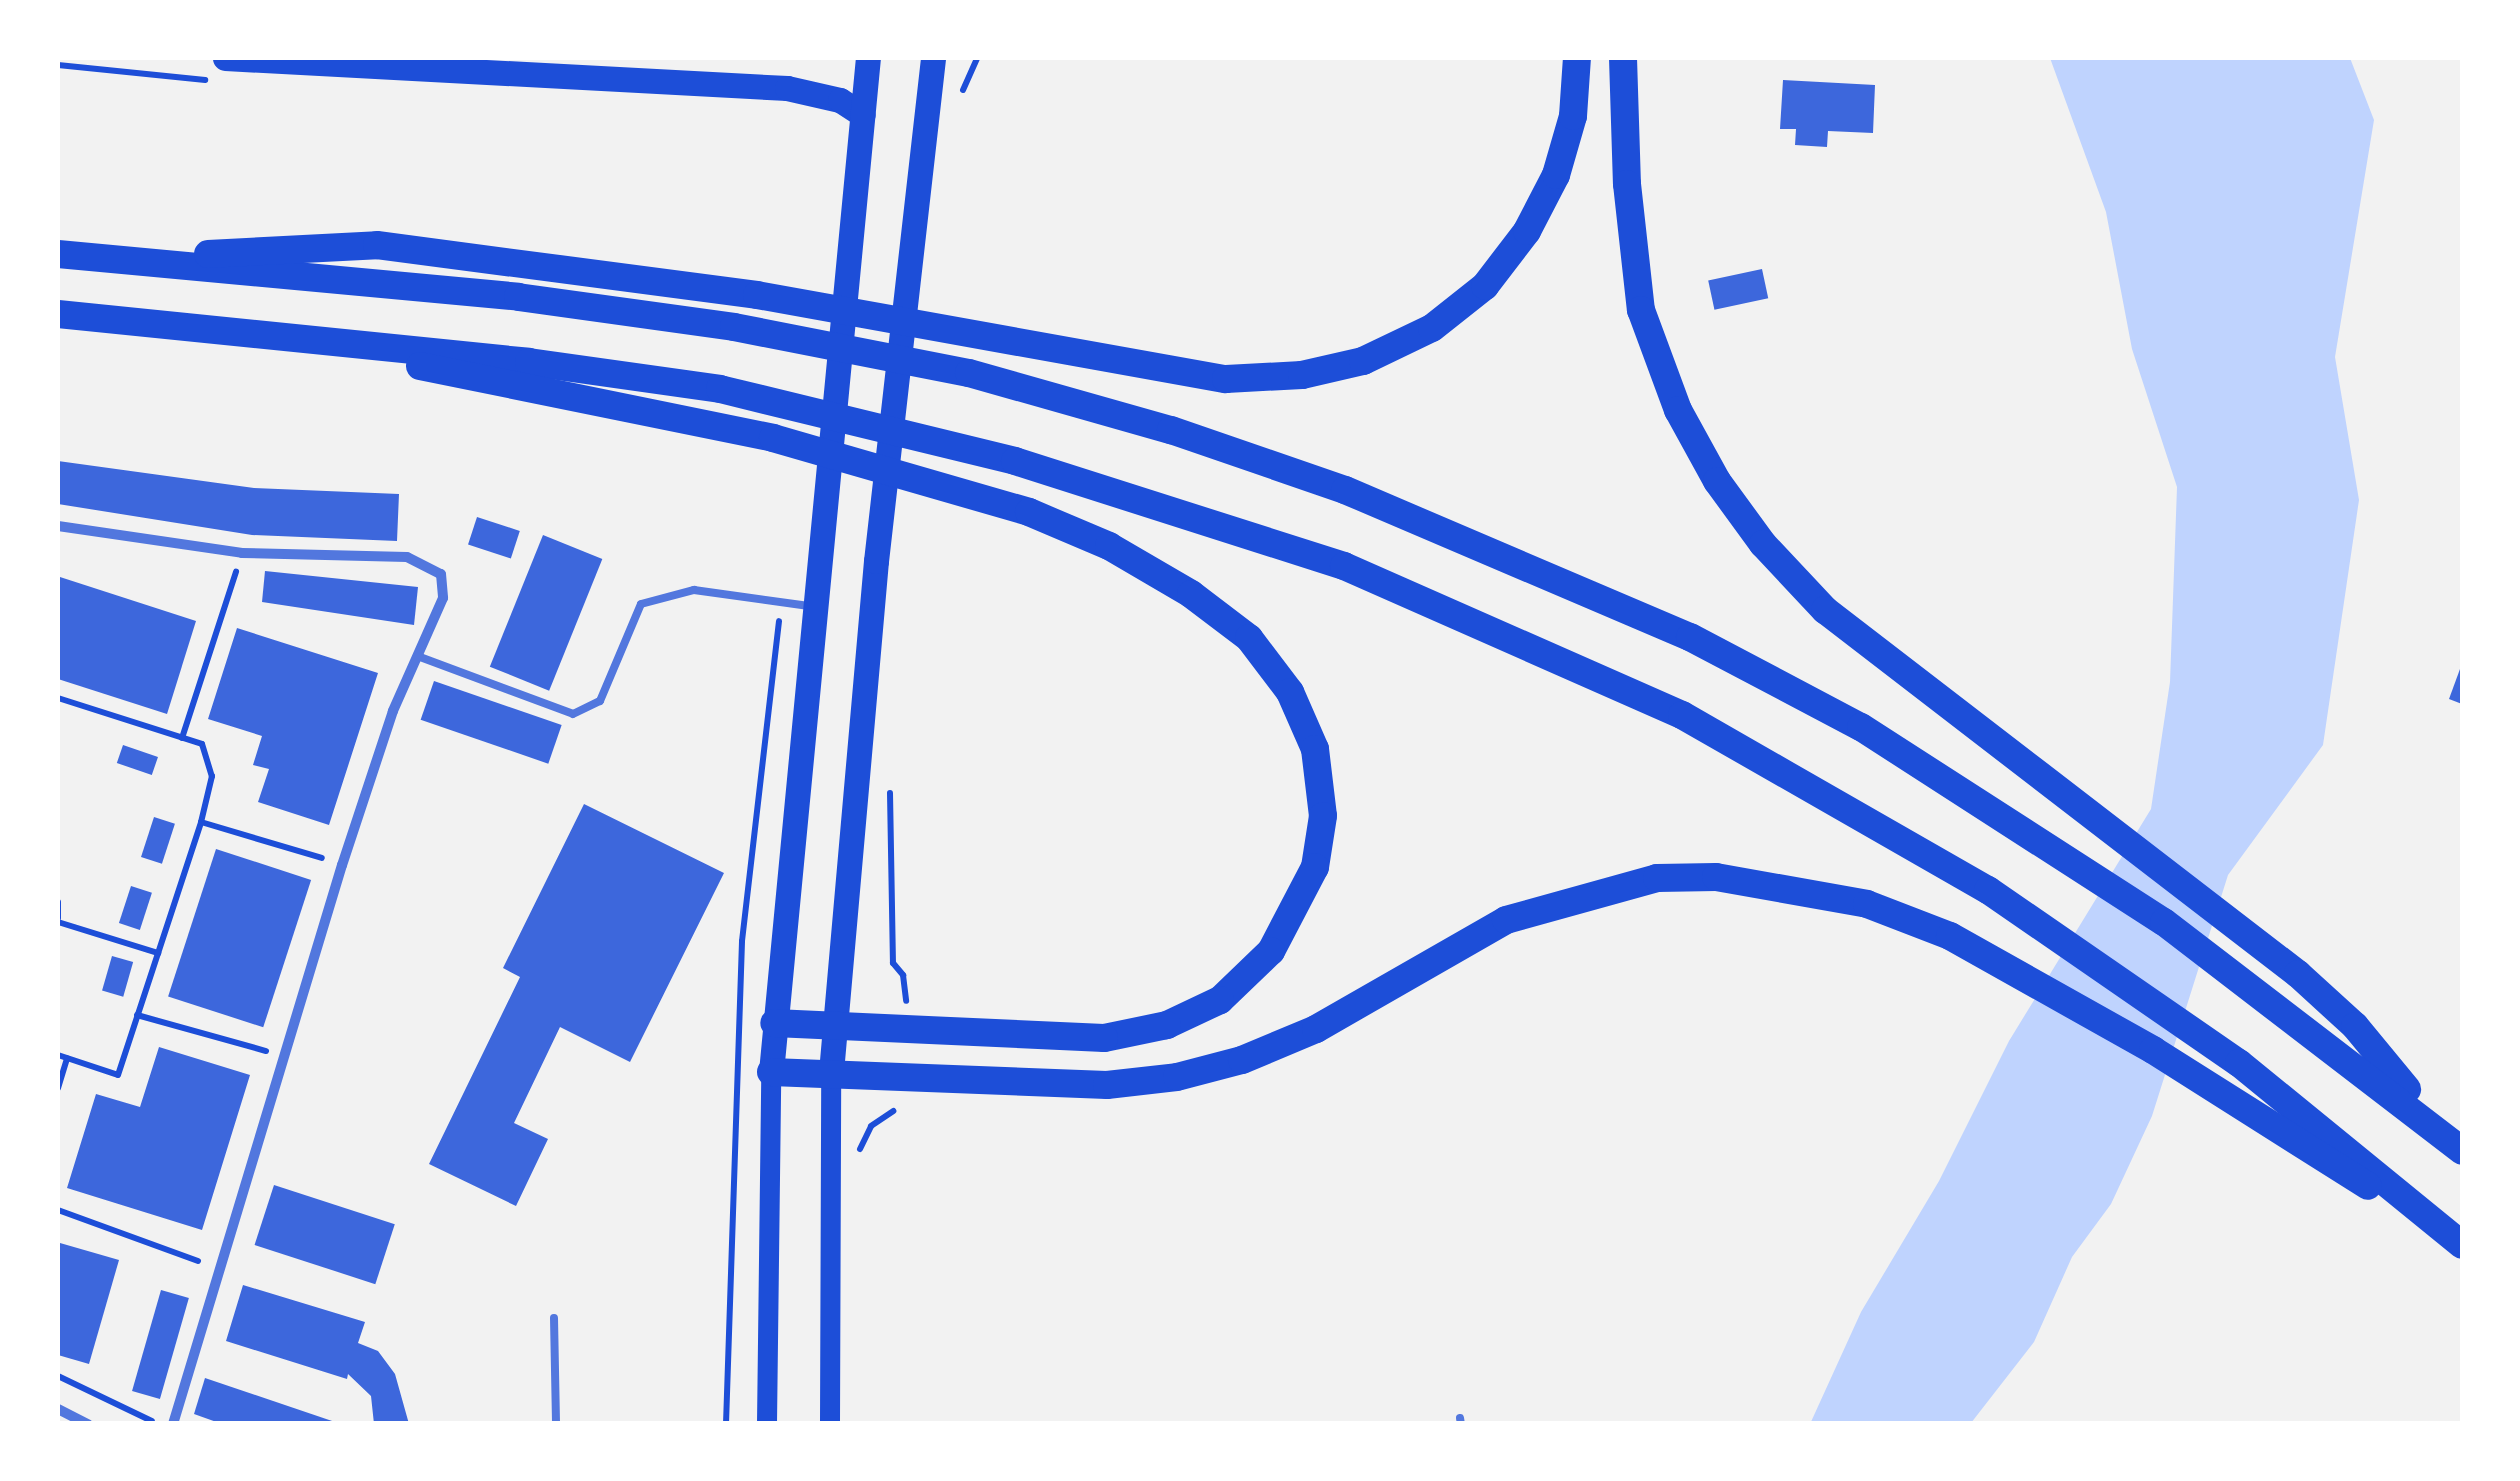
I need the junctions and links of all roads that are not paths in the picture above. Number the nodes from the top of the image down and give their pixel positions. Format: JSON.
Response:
{"nodes":[{"id":1,"x":225,"y":58,"type":"edge"},
{"id":2,"x":868,"y":58,"type":"edge"},
{"id":3,"x":933,"y":58,"type":"edge"},
{"id":4,"x":1577,"y":58,"type":"edge"},
{"id":5,"x":1623,"y":58,"type":"edge"},
{"id":6,"x":862,"y":115,"type":"junction"},
{"id":7,"x":58,"y":254,"type":"edge"},
{"id":8,"x":116,"y":258,"type":"junction"},
{"id":9,"x":58,"y":314,"type":"edge"},
{"id":10,"x":272,"y":336,"type":"junction"},
{"id":11,"x":58,"y":526,"type":"edge"},
{"id":12,"x":813,"y":607,"type":"junction"},
{"id":13,"x":420,"y":657,"type":"junction"},
{"id":14,"x":774,"y":1023,"type":"junction"},
{"id":15,"x":834,"y":1028,"type":"junction"},
{"id":16,"x":771,"y":1072,"type":"junction"},
{"id":17,"x":831,"y":1072,"type":"junction"},
{"id":18,"x":2452,"y":1142,"type":"edge"},
{"id":19,"x":2462,"y":1246,"type":"edge"},
{"id":20,"x":554,"y":1318,"type":"dead end"},
{"id":21,"x":58,"y":1409,"type":"edge"},
{"id":22,"x":88,"y":1424,"type":"edge"},
{"id":23,"x":174,"y":1424,"type":"edge"},
{"id":24,"x":556,"y":1424,"type":"edge"},
{"id":25,"x":767,"y":1424,"type":"edge"},
{"id":26,"x":830,"y":1424,"type":"edge"}],
"edges":[{"from":1,"to":6,"type":"main road"},
{"from":2,"to":6,"type":"main road"},
{"from":3,"to":15,"type":"main road"},
{"from":4,"to":8,"type":"highway"},
{"from":5,"to":18,"type":"highway"},
{"from":6,"to":12,"type":"main road"},
{"from":7,"to":8,"type":"highway"},
{"from":8,"to":18,"type":"highway"},
{"from":9,"to":10,"type":"highway"},
{"from":10,"to":15,"type":"highway"},
{"from":10,"to":19,"type":"highway"},
{"from":11,"to":13,"type":"street"},
{"from":12,"to":13,"type":"lane"},
{"from":12,"to":14,"type":"main road"},
{"from":13,"to":23,"type":"street"},
{"from":14,"to":15,"type":"highway"},
{"from":14,"to":16,"type":"main road"},
{"from":15,"to":17,"type":"main road"},
{"from":16,"to":17,"type":"highway"},
{"from":16,"to":25,"type":"main road"},
{"from":17,"to":19,"type":"highway"},
{"from":17,"to":26,"type":"main road"},
{"from":20,"to":24,"type":"lane"},
{"from":21,"to":22,"type":"street"}]}
